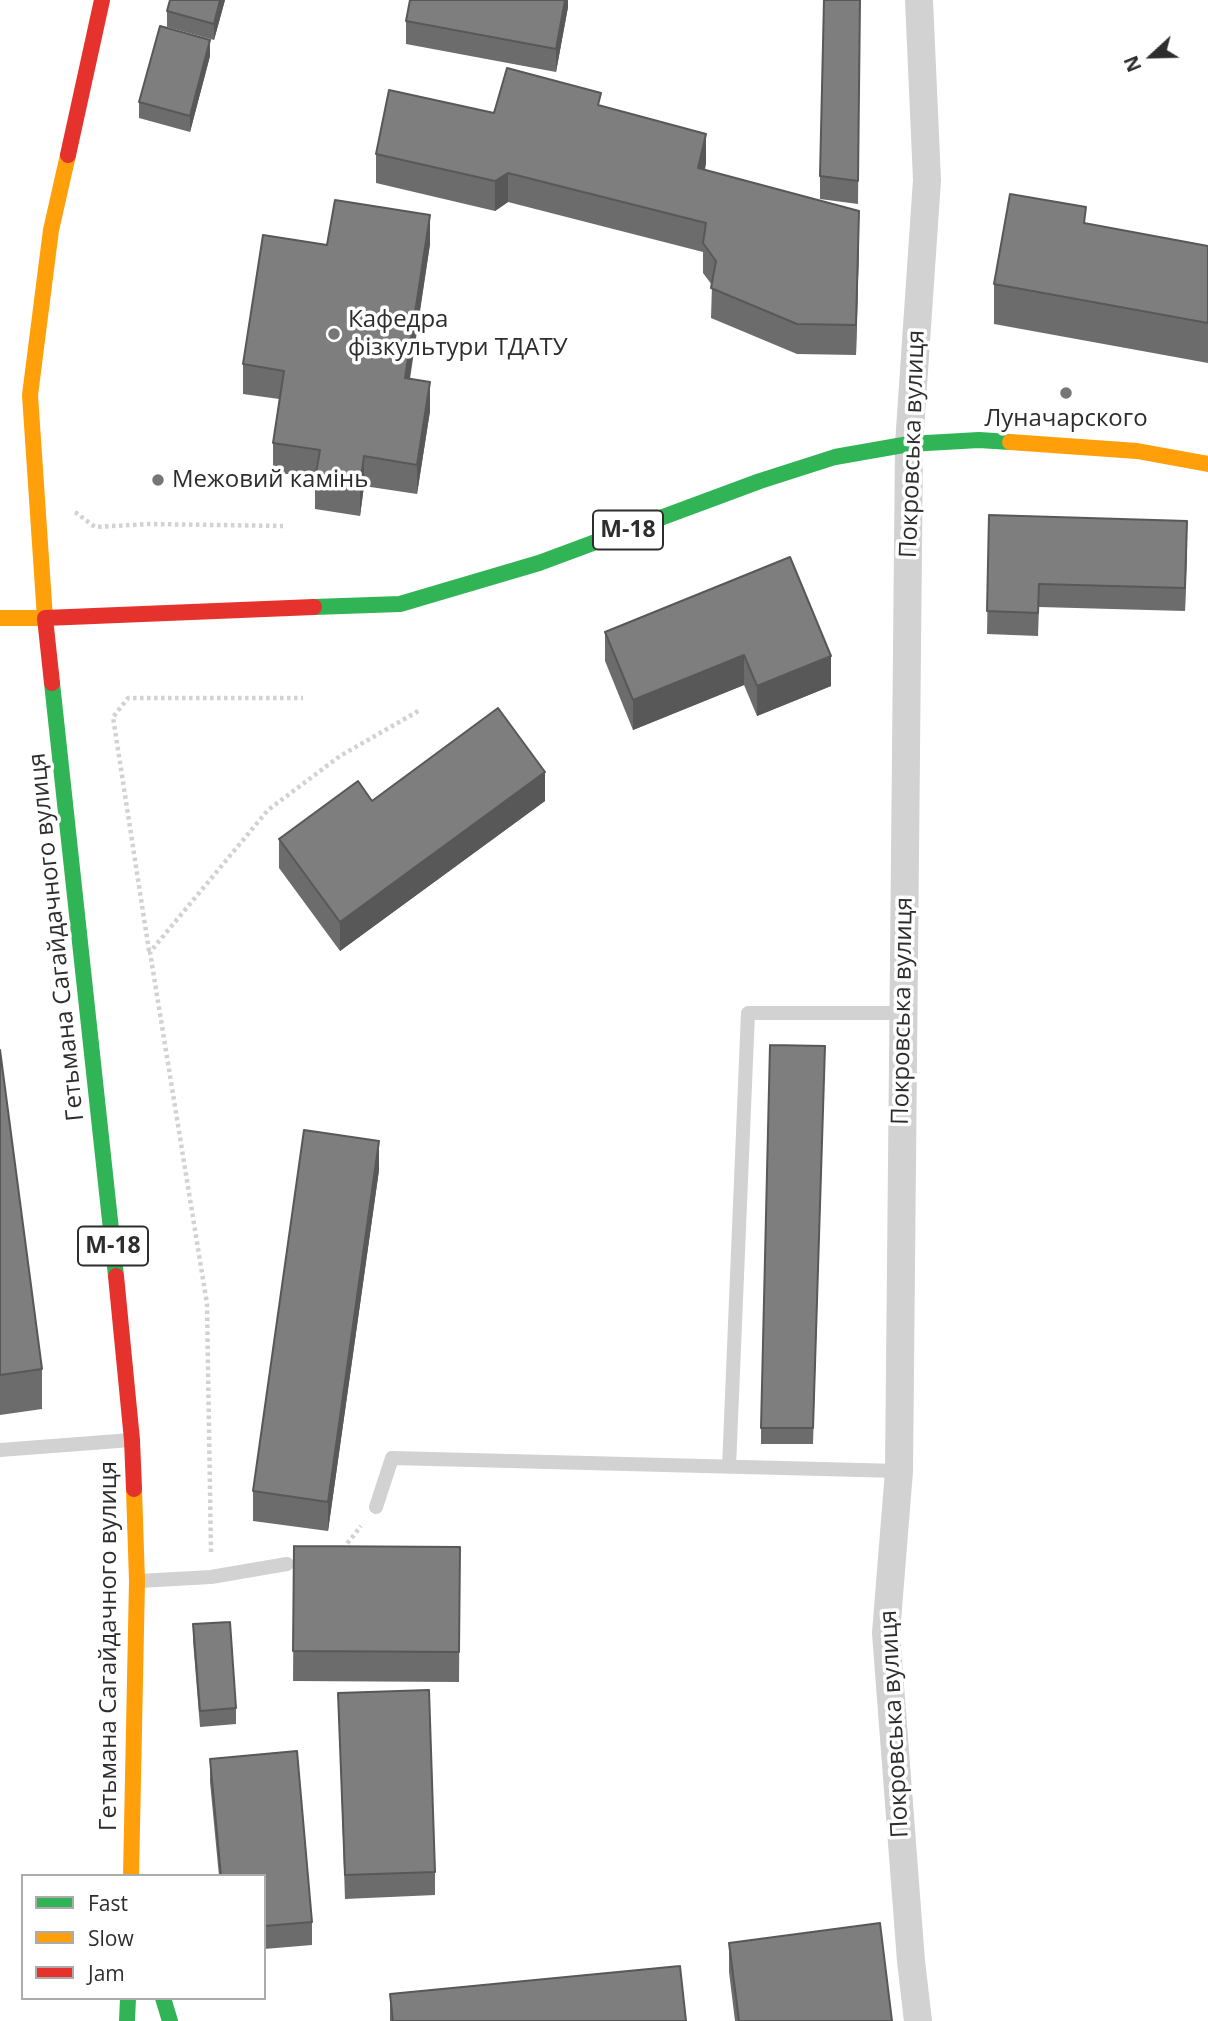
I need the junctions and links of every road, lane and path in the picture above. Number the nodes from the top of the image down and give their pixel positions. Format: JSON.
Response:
{"nodes":[{"id":1,"x":102,"y":0,"type":"edge"},
{"id":2,"x":919,"y":0,"type":"edge"},
{"id":3,"x":909,"y":444,"type":"junction"},
{"id":4,"x":1208,"y":464,"type":"edge"},
{"id":5,"x":67,"y":506,"type":"dead end"},
{"id":6,"x":283,"y":526,"type":"dead end"},
{"id":7,"x":0,"y":618,"type":"edge"},
{"id":8,"x":46,"y":618,"type":"junction"},
{"id":9,"x":303,"y":698,"type":"dead end"},
{"id":10,"x":420,"y":710,"type":"dead end"},
{"id":11,"x":150,"y":952,"type":"junction"},
{"id":12,"x":903,"y":1013,"type":"junction"},
{"id":13,"x":132,"y":1440,"type":"junction"},
{"id":14,"x":0,"y":1450,"type":"edge"},
{"id":15,"x":729,"y":1467,"type":"junction"},
{"id":16,"x":898,"y":1471,"type":"junction"},
{"id":17,"x":376,"y":1507,"type":"joint"},
{"id":18,"x":337,"y":1557,"type":"edge"},
{"id":19,"x":287,"y":1564,"type":"dead end"},
{"id":20,"x":211,"y":1577,"type":"junction"},
{"id":21,"x":137,"y":1581,"type":"junction"},
{"id":22,"x":131,"y":1874,"type":"edge"},
{"id":23,"x":128,"y":2000,"type":"edge"},
{"id":24,"x":164,"y":2000,"type":"edge"},
{"id":25,"x":127,"y":2021,"type":"edge"},
{"id":26,"x":170,"y":2021,"type":"edge"},
{"id":27,"x":918,"y":2021,"type":"edge"}],
"edges":[{"from":1,"to":8,"type":"main road","name":"Гетьмана Сагайдачного вулиця"},
{"from":2,"to":3,"type":"street","name":"Покровська вулиця"},
{"from":3,"to":4,"type":"main road","number":"М-18"},
{"from":3,"to":8,"type":"main road","number":"М-18"},
{"from":3,"to":12,"type":"street","name":"Покровська вулиця"},
{"from":5,"to":6,"type":"path"},
{"from":7,"to":8,"type":"main road"},
{"from":8,"to":13,"type":"main road","name":"Гетьмана Сагайдачного вулиця","number":"М-18"},
{"from":9,"to":11,"type":"path"},
{"from":10,"to":11,"type":"path"},
{"from":11,"to":20,"type":"path"},
{"from":12,"to":15,"type":"lane"},
{"from":12,"to":16,"type":"street","name":"Покровська вулиця"},
{"from":13,"to":14,"type":"lane"},
{"from":13,"to":21,"type":"main road","name":"Гетьмана Сагайдачного вулиця","number":"М-18"},
{"from":15,"to":16,"type":"lane"},
{"from":15,"to":17,"type":"lane"},
{"from":16,"to":27,"type":"street","name":"Покровська вулиця"},
{"from":17,"to":18,"type":"path"},
{"from":19,"to":20,"type":"lane"},
{"from":20,"to":21,"type":"lane"},
{"from":21,"to":22,"type":"main road","name":"Гетьмана Сагайдачного вулиця","number":"М-18"},
{"from":23,"to":25,"type":"main road"},
{"from":24,"to":26,"type":"main road"}]}
